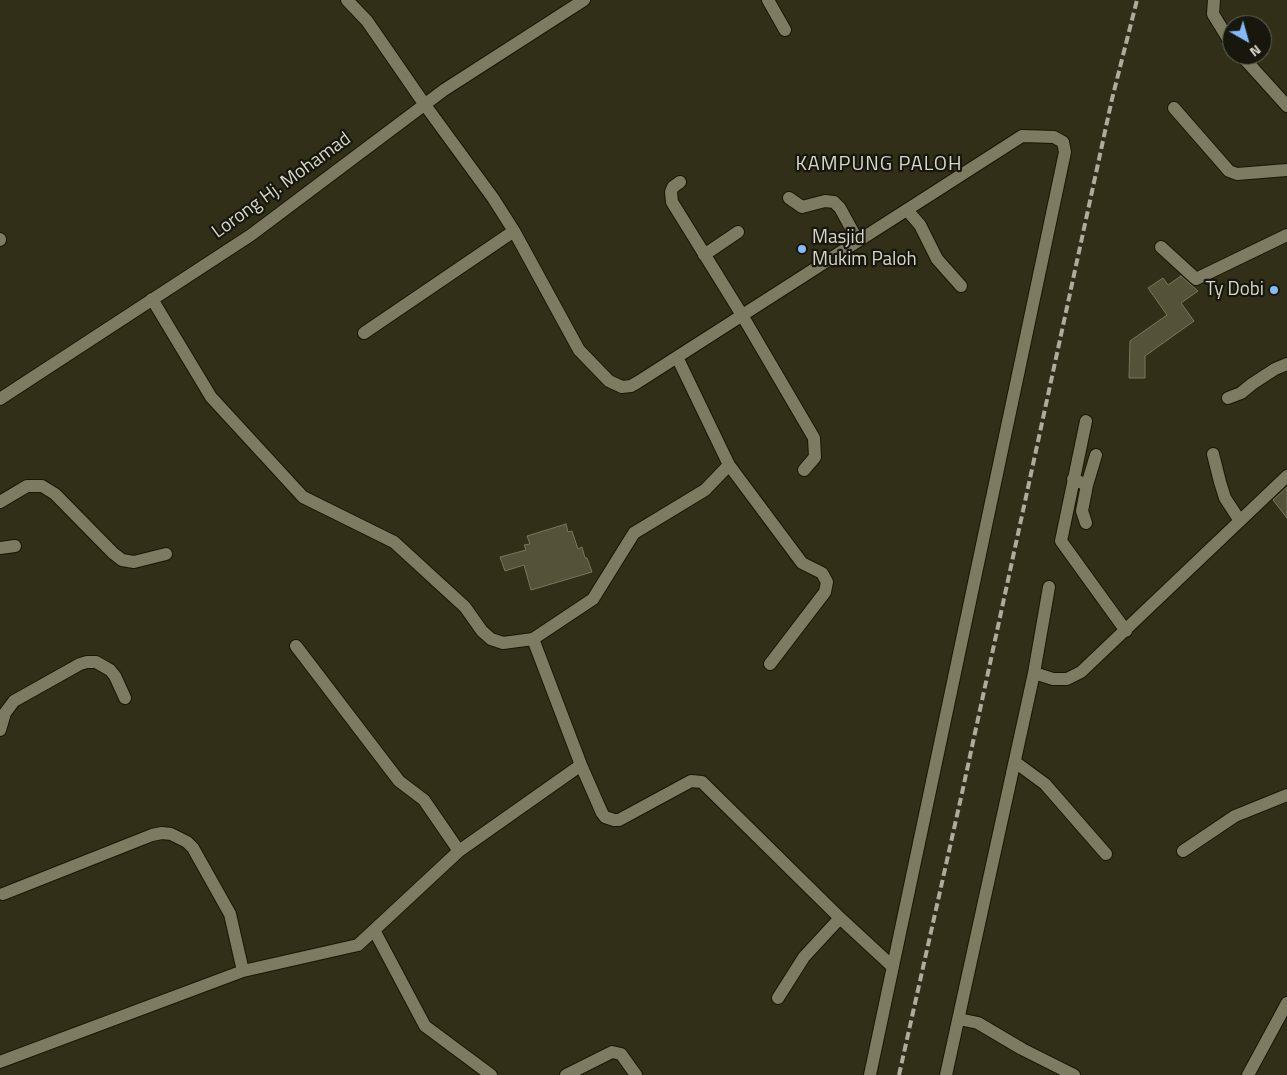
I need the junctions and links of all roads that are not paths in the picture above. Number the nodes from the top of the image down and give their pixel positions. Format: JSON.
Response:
{"nodes":[{"id":1,"x":347,"y":0,"type":"edge"},
{"id":2,"x":584,"y":0,"type":"edge"},
{"id":3,"x":768,"y":0,"type":"edge"},
{"id":4,"x":1214,"y":0,"type":"edge"},
{"id":5,"x":1222,"y":29,"type":"edge"},
{"id":6,"x":785,"y":30,"type":"dead end"},
{"id":7,"x":1250,"y":65,"type":"edge"},
{"id":8,"x":425,"y":105,"type":"junction"},
{"id":9,"x":1287,"y":106,"type":"edge"},
{"id":10,"x":1174,"y":108,"type":"dead end"},
{"id":11,"x":1287,"y":170,"type":"edge"},
{"id":12,"x":680,"y":182,"type":"dead end"},
{"id":13,"x":789,"y":198,"type":"dead end"},
{"id":14,"x":907,"y":210,"type":"junction"},
{"id":15,"x":514,"y":231,"type":"junction"},
{"id":16,"x":738,"y":232,"type":"dead end"},
{"id":17,"x":1287,"y":235,"type":"edge"},
{"id":18,"x":858,"y":241,"type":"junction"},
{"id":19,"x":1161,"y":247,"type":"dead end"},
{"id":20,"x":704,"y":255,"type":"junction"},
{"id":21,"x":961,"y":286,"type":"dead end"},
{"id":22,"x":152,"y":299,"type":"junction"},
{"id":23,"x":742,"y":315,"type":"junction"},
{"id":24,"x":364,"y":333,"type":"dead end"},
{"id":25,"x":677,"y":357,"type":"junction"},
{"id":26,"x":1287,"y":364,"type":"edge"},
{"id":27,"x":0,"y":398,"type":"edge"},
{"id":28,"x":1228,"y":398,"type":"dead end"},
{"id":29,"x":1086,"y":421,"type":"dead end"},
{"id":30,"x":1096,"y":454,"type":"dead end"},
{"id":31,"x":1214,"y":454,"type":"dead end"},
{"id":32,"x":729,"y":465,"type":"junction"},
{"id":33,"x":804,"y":470,"type":"dead end"},
{"id":34,"x":1287,"y":476,"type":"edge"},
{"id":35,"x":1073,"y":479,"type":"junction"},
{"id":36,"x":1087,"y":485,"type":"junction"},
{"id":37,"x":0,"y":502,"type":"edge"},
{"id":38,"x":1240,"y":521,"type":"junction"},
{"id":39,"x":1086,"y":523,"type":"dead end"},
{"id":40,"x":16,"y":546,"type":"dead end"},
{"id":41,"x":0,"y":548,"type":"edge"},
{"id":42,"x":166,"y":554,"type":"dead end"},
{"id":43,"x":1049,"y":587,"type":"dead end"},
{"id":44,"x":1126,"y":631,"type":"junction"},
{"id":45,"x":533,"y":639,"type":"junction"},
{"id":46,"x":296,"y":646,"type":"dead end"},
{"id":47,"x":770,"y":664,"type":"dead end"},
{"id":48,"x":1034,"y":673,"type":"junction"},
{"id":49,"x":125,"y":698,"type":"dead end"},
{"id":50,"x":0,"y":730,"type":"edge"},
{"id":51,"x":1015,"y":762,"type":"junction"},
{"id":52,"x":581,"y":765,"type":"junction"},
{"id":53,"x":1287,"y":795,"type":"edge"},
{"id":54,"x":459,"y":851,"type":"junction"},
{"id":55,"x":1183,"y":851,"type":"dead end"},
{"id":56,"x":1106,"y":854,"type":"dead end"},
{"id":57,"x":1,"y":891,"type":"edge"},
{"id":58,"x":840,"y":918,"type":"junction"},
{"id":59,"x":374,"y":930,"type":"junction"},
{"id":60,"x":893,"y":967,"type":"junction"},
{"id":61,"x":243,"y":971,"type":"junction"},
{"id":62,"x":778,"y":998,"type":"dead end"},
{"id":63,"x":1287,"y":1003,"type":"edge"},
{"id":64,"x":959,"y":1019,"type":"junction"},
{"id":65,"x":0,"y":1062,"type":"edge"},
{"id":66,"x":491,"y":1075,"type":"edge"},
{"id":67,"x":566,"y":1075,"type":"edge"},
{"id":68,"x":636,"y":1075,"type":"edge"},
{"id":69,"x":870,"y":1075,"type":"edge"},
{"id":70,"x":946,"y":1075,"type":"edge"},
{"id":71,"x":1074,"y":1075,"type":"edge"},
{"id":72,"x":1248,"y":1075,"type":"edge"}],
"edges":[{"from":1,"to":8,"type":"street"},
{"from":2,"to":8,"type":"street","name":"Lorong Hj. Mohamad"},
{"from":3,"to":6,"type":"street"},
{"from":4,"to":5,"type":"street"},
{"from":7,"to":9,"type":"street"},
{"from":8,"to":15,"type":"street"},
{"from":8,"to":22,"type":"street","name":"Lorong Hj. Mohamad"},
{"from":10,"to":11,"type":"street"},
{"from":12,"to":20,"type":"street"},
{"from":13,"to":18,"type":"street"},
{"from":14,"to":18,"type":"street"},
{"from":14,"to":21,"type":"street"},
{"from":14,"to":60,"type":"street"},
{"from":15,"to":24,"type":"street"},
{"from":15,"to":25,"type":"street"},
{"from":16,"to":20,"type":"street"},
{"from":17,"to":19,"type":"street"},
{"from":18,"to":23,"type":"street"},
{"from":20,"to":23,"type":"street"},
{"from":22,"to":27,"type":"street","name":"Lorong Hj. Mohamad"},
{"from":22,"to":45,"type":"street"},
{"from":23,"to":25,"type":"street"},
{"from":23,"to":33,"type":"street"},
{"from":25,"to":32,"type":"street"},
{"from":26,"to":28,"type":"street"},
{"from":29,"to":35,"type":"street"},
{"from":30,"to":36,"type":"street"},
{"from":31,"to":38,"type":"street"},
{"from":32,"to":45,"type":"street"},
{"from":32,"to":47,"type":"street"},
{"from":34,"to":38,"type":"street"},
{"from":35,"to":36,"type":"street"},
{"from":35,"to":44,"type":"street"},
{"from":36,"to":39,"type":"street"},
{"from":37,"to":42,"type":"street"},
{"from":38,"to":44,"type":"street"},
{"from":40,"to":41,"type":"street"},
{"from":43,"to":48,"type":"street"},
{"from":44,"to":48,"type":"street"},
{"from":45,"to":52,"type":"street"},
{"from":46,"to":54,"type":"street"},
{"from":48,"to":51,"type":"street"},
{"from":49,"to":50,"type":"street"},
{"from":51,"to":56,"type":"street"},
{"from":51,"to":64,"type":"street"},
{"from":52,"to":54,"type":"street"},
{"from":52,"to":58,"type":"street"},
{"from":53,"to":55,"type":"street"},
{"from":54,"to":59,"type":"street"},
{"from":57,"to":61,"type":"street"},
{"from":58,"to":60,"type":"street"},
{"from":58,"to":62,"type":"street"},
{"from":59,"to":61,"type":"street"},
{"from":59,"to":66,"type":"street"},
{"from":60,"to":69,"type":"street"},
{"from":61,"to":65,"type":"street"},
{"from":63,"to":72,"type":"street"},
{"from":64,"to":70,"type":"street"},
{"from":64,"to":71,"type":"street"},
{"from":67,"to":68,"type":"street"}]}
